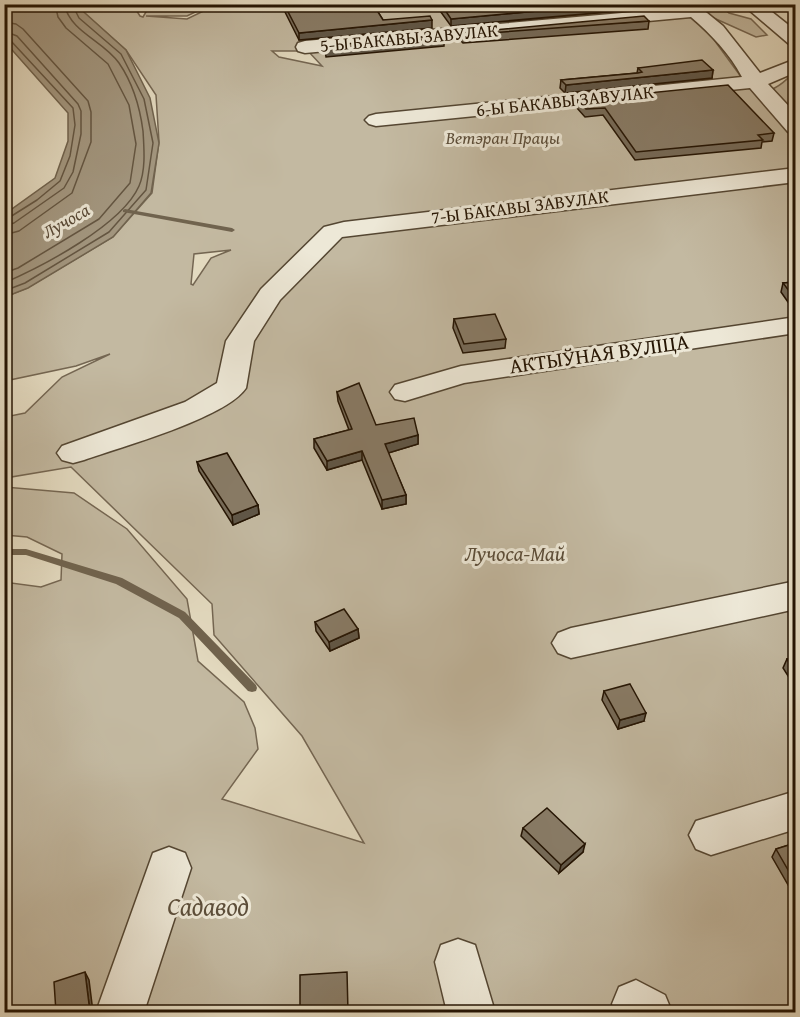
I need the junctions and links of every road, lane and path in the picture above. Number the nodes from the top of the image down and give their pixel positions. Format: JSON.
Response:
{"nodes":[{"id":1,"x":750,"y":4,"type":"edge"},
{"id":2,"x":688,"y":8,"type":"edge"},
{"id":3,"x":795,"y":40,"type":"edge"},
{"id":4,"x":305,"y":47,"type":"dead end"},
{"id":5,"x":794,"y":65,"type":"edge"},
{"id":6,"x":750,"y":73,"type":"junction"},
{"id":7,"x":375,"y":120,"type":"dead end"},
{"id":8,"x":795,"y":127,"type":"edge"},
{"id":9,"x":795,"y":175,"type":"edge"},
{"id":10,"x":795,"y":325,"type":"edge"},
{"id":11,"x":405,"y":392,"type":"dead end"},
{"id":12,"x":73,"y":453,"type":"dead end"},
{"id":13,"x":795,"y":595,"type":"edge"},
{"id":14,"x":571,"y":643,"type":"dead end"},
{"id":15,"x":795,"y":810,"type":"edge"},
{"id":16,"x":711,"y":835,"type":"dead end"},
{"id":17,"x":169,"y":868,"type":"dead end"},
{"id":18,"x":458,"y":962,"type":"dead end"},
{"id":19,"x":120,"y":1012,"type":"edge"},
{"id":20,"x":471,"y":1012,"type":"edge"}],
"edges":[{"from":1,"to":3,"type":"street"},
{"from":2,"to":4,"type":"street","name":"5-Ы БАКАВЫ ЗАВУЛАК"},
{"from":2,"to":6,"type":"street"},
{"from":5,"to":6,"type":"street","name":"6-Ы БАКАВЫ ЗАВУЛАК"},
{"from":6,"to":7,"type":"street","name":"6-Ы БАКАВЫ ЗАВУЛАК"},
{"from":6,"to":8,"type":"street"},
{"from":9,"to":12,"type":"street","name":"7-Ы БАКАВЫ ЗАВУЛАК"},
{"from":10,"to":11,"type":"street","name":"АКТЫЎНАЯ ВУЛІЦА"},
{"from":13,"to":14,"type":"street"},
{"from":15,"to":16,"type":"street"},
{"from":17,"to":19,"type":"street"},
{"from":18,"to":20,"type":"street"}]}
